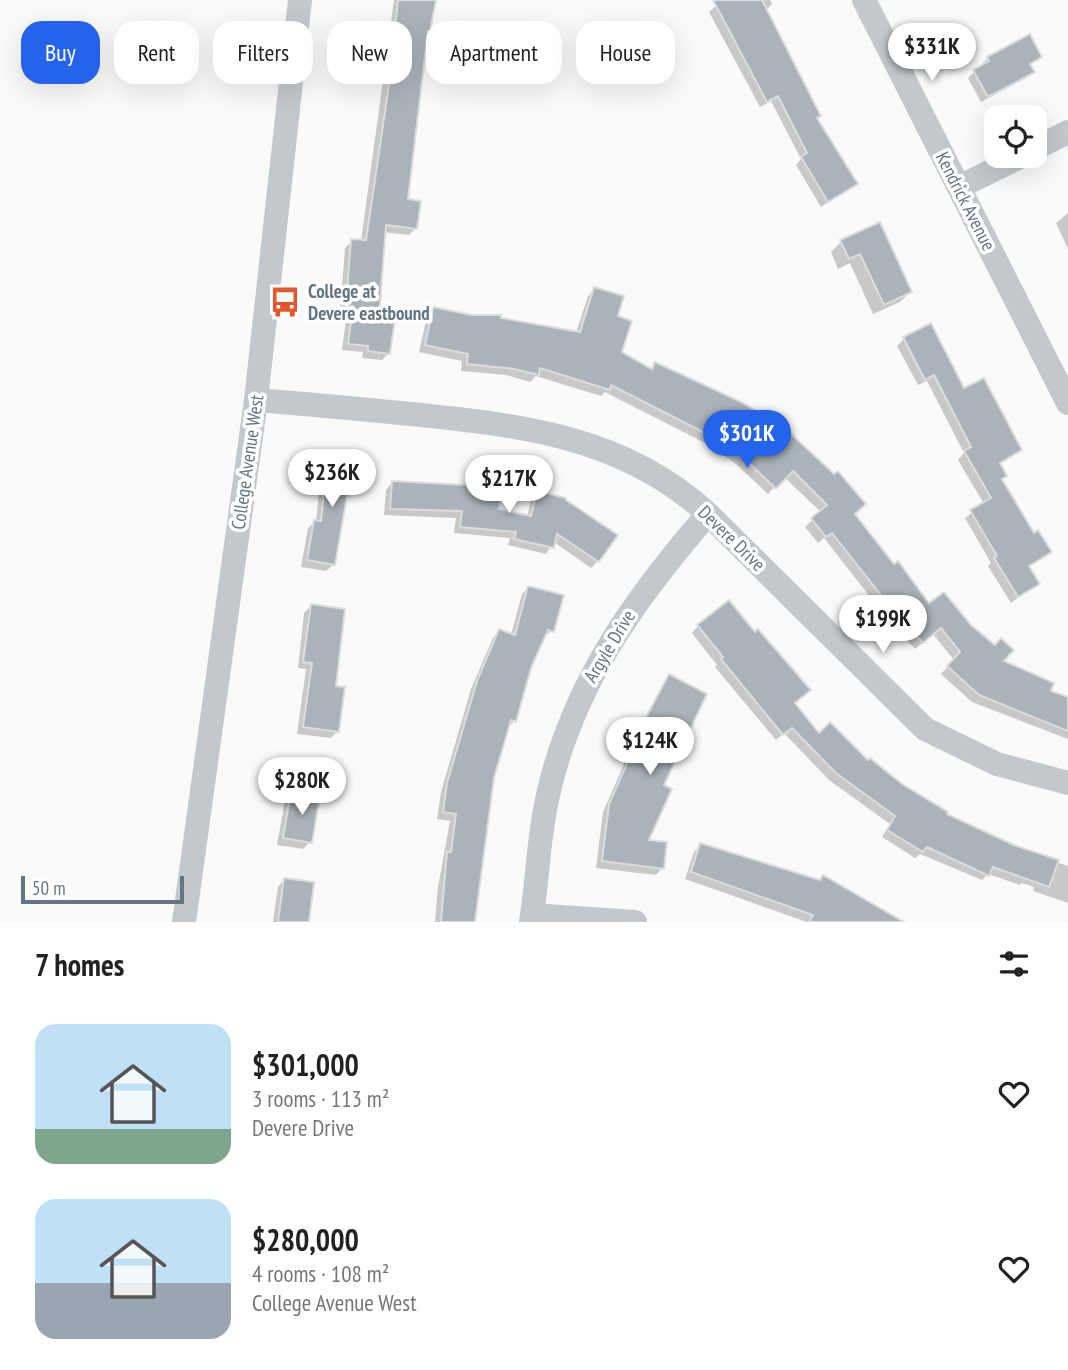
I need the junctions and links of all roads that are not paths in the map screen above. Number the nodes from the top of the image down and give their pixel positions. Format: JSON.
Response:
{"nodes":[{"id":1,"x":300,"y":0,"type":"edge"},
{"id":2,"x":864,"y":0,"type":"edge"},
{"id":3,"x":1068,"y":132,"type":"edge"},
{"id":4,"x":1047,"y":142,"type":"edge"},
{"id":5,"x":998,"y":168,"type":"edge"},
{"id":6,"x":959,"y":187,"type":"junction"},
{"id":7,"x":256,"y":400,"type":"junction"},
{"id":8,"x":1068,"y":403,"type":"edge"},
{"id":9,"x":708,"y":514,"type":"junction"},
{"id":10,"x":1068,"y":783,"type":"edge"},
{"id":11,"x":531,"y":918,"type":"edge"},
{"id":12,"x":184,"y":922,"type":"edge"},
{"id":13,"x":635,"y":922,"type":"edge"}],
"edges":[{"from":1,"to":7,"type":"street","name":"College Avenue West"},
{"from":2,"to":6,"type":"street","name":"Kendrick Avenue"},
{"from":3,"to":4,"type":"street"},
{"from":5,"to":6,"type":"street"},
{"from":6,"to":8,"type":"street","name":"Kendrick Avenue"},
{"from":7,"to":9,"type":"street","name":"Devere Drive"},
{"from":7,"to":12,"type":"street","name":"College Avenue West"},
{"from":9,"to":10,"type":"street","name":"Devere Drive"},
{"from":9,"to":11,"type":"street","name":"Argyle Drive"},
{"from":11,"to":13,"type":"street"}]}
